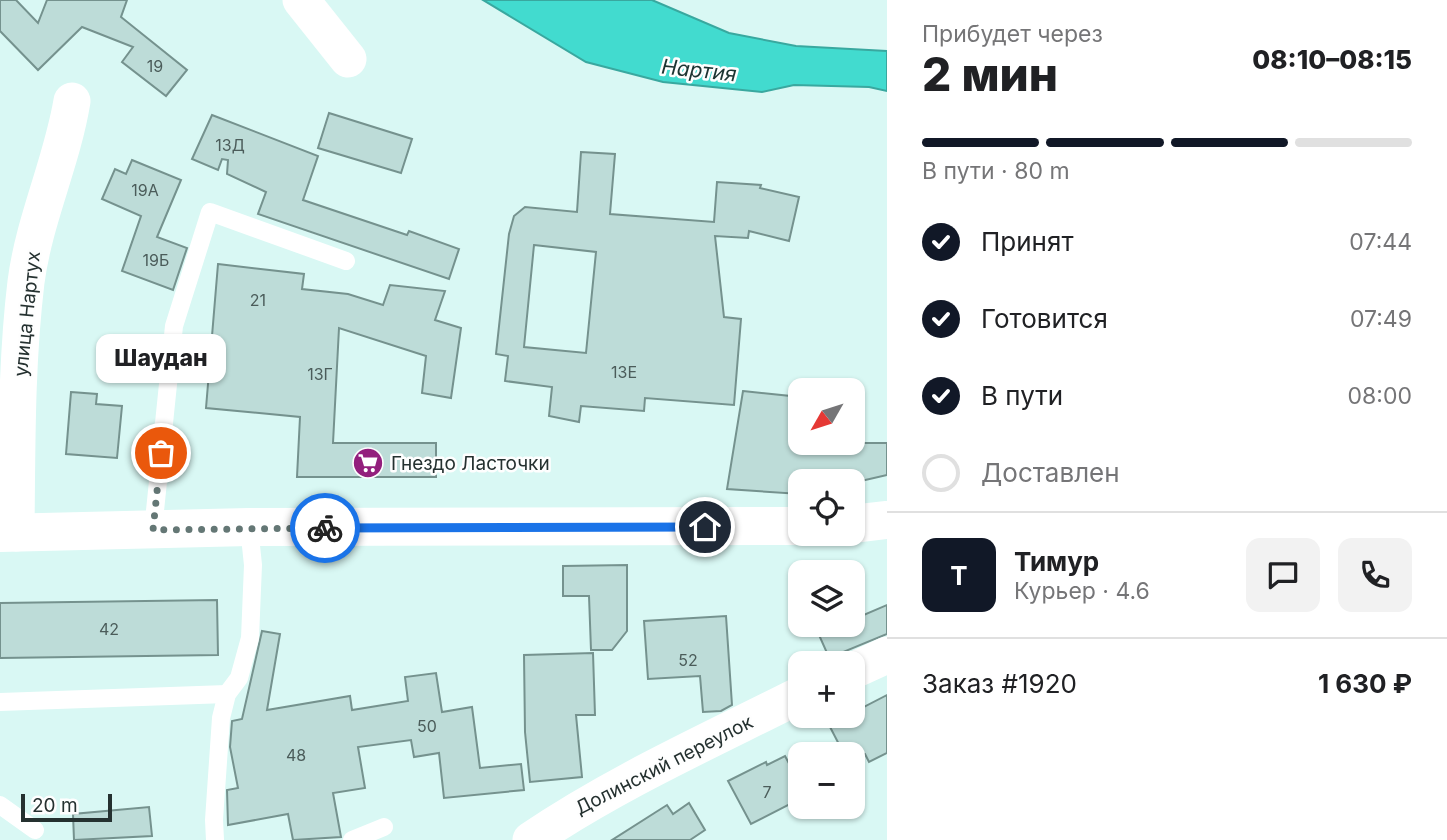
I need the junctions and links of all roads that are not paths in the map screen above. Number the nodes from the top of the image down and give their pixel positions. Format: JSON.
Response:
{"nodes":[{"id":1,"x":301,"y":0,"type":"edge"},
{"id":2,"x":348,"y":59,"type":"dead end"},
{"id":3,"x":72,"y":101,"type":"dead end"},
{"id":4,"x":346,"y":261,"type":"dead end"},
{"id":5,"x":887,"y":520,"type":"edge"},
{"id":6,"x":865,"y":523,"type":"edge"},
{"id":7,"x":788,"y":526,"type":"edge"},
{"id":8,"x":249,"y":527,"type":"junction"},
{"id":9,"x":153,"y":530,"type":"junction"},
{"id":10,"x":8,"y":533,"type":"edge"},
{"id":11,"x":887,"y":656,"type":"edge"},
{"id":12,"x":865,"y":665,"type":"edge"},
{"id":13,"x":228,"y":695,"type":"junction"},
{"id":14,"x":788,"y":701,"type":"edge"},
{"id":15,"x":0,"y":702,"type":"edge"},
{"id":16,"x":0,"y":805,"type":"edge"},
{"id":17,"x":384,"y":827,"type":"dead end"},
{"id":18,"x":34,"y":830,"type":"dead end"},
{"id":19,"x":215,"y":840,"type":"edge"},
{"id":20,"x":352,"y":840,"type":"edge"},
{"id":21,"x":531,"y":840,"type":"edge"}],
"edges":[{"from":1,"to":2,"type":"street"},
{"from":3,"to":10,"type":"street","name":"улица Нартух"},
{"from":4,"to":9,"type":"lane"},
{"from":5,"to":6,"type":"street"},
{"from":7,"to":8,"type":"street"},
{"from":8,"to":9,"type":"street"},
{"from":8,"to":13,"type":"lane"},
{"from":9,"to":10,"type":"street"},
{"from":11,"to":12,"type":"street"},
{"from":13,"to":15,"type":"lane"},
{"from":13,"to":19,"type":"lane"},
{"from":14,"to":21,"type":"street","name":"Долинский переулок"},
{"from":16,"to":18,"type":"lane"},
{"from":17,"to":20,"type":"lane"}]}
